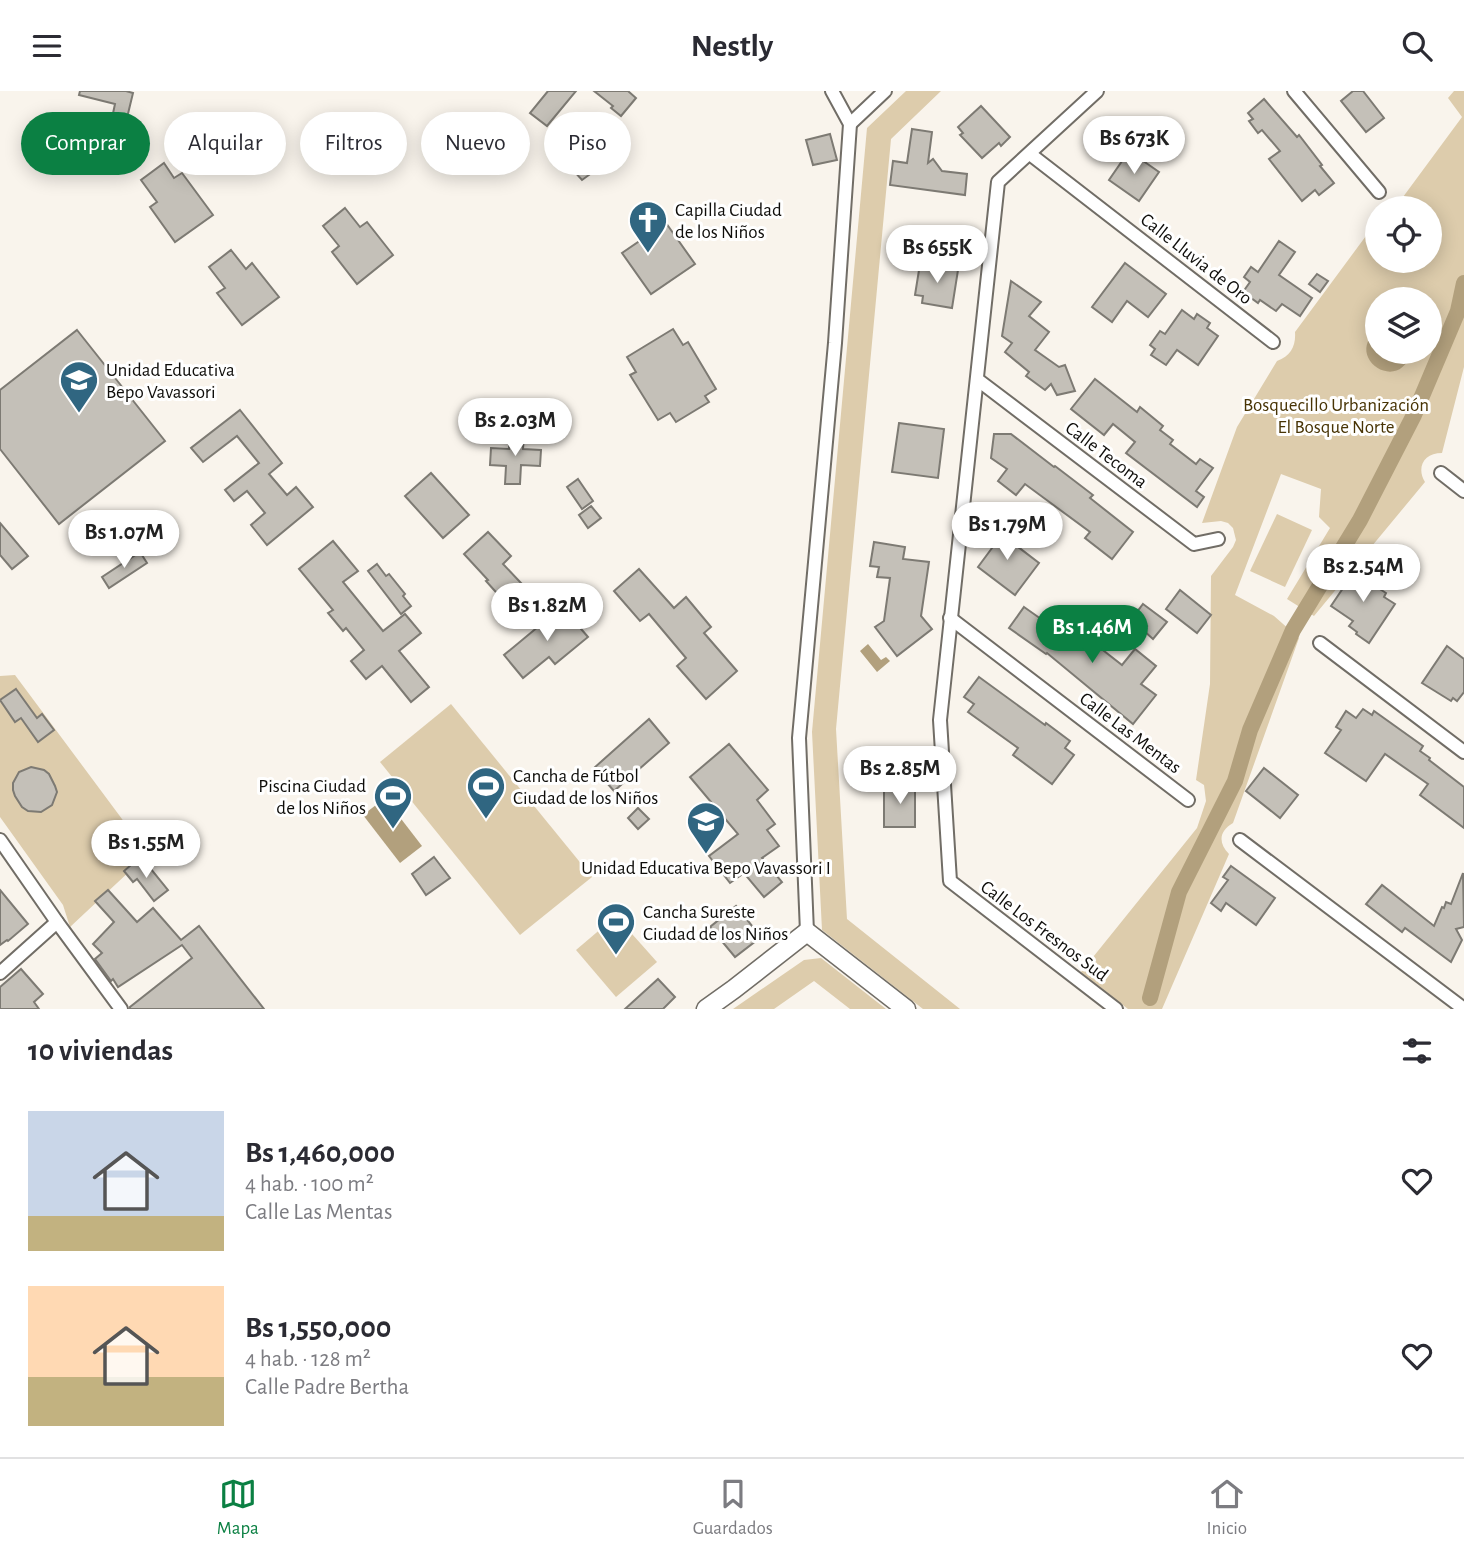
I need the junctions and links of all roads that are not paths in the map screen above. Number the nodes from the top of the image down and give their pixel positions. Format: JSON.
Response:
{"nodes":[{"id":1,"x":832,"y":91,"type":"edge"},
{"id":2,"x":885,"y":91,"type":"edge"},
{"id":3,"x":1097,"y":91,"type":"edge"},
{"id":4,"x":1294,"y":91,"type":"edge"},
{"id":5,"x":850,"y":124,"type":"junction"},
{"id":6,"x":1030,"y":154,"type":"junction"},
{"id":7,"x":1378,"y":192,"type":"dead end"},
{"id":8,"x":1273,"y":342,"type":"dead end"},
{"id":9,"x":978,"y":380,"type":"junction"},
{"id":10,"x":1441,"y":473,"type":"dead end"},
{"id":11,"x":1464,"y":491,"type":"edge"},
{"id":12,"x":1218,"y":539,"type":"dead end"},
{"id":13,"x":950,"y":618,"type":"junction"},
{"id":14,"x":1321,"y":643,"type":"dead end"},
{"id":15,"x":1464,"y":752,"type":"edge"},
{"id":16,"x":1188,"y":800,"type":"dead end"},
{"id":17,"x":0,"y":840,"type":"edge"},
{"id":18,"x":1240,"y":840,"type":"dead end"},
{"id":19,"x":57,"y":922,"type":"junction"},
{"id":20,"x":807,"y":932,"type":"junction"},
{"id":21,"x":0,"y":973,"type":"edge"},
{"id":22,"x":121,"y":1009,"type":"edge"},
{"id":23,"x":706,"y":1009,"type":"edge"},
{"id":24,"x":906,"y":1009,"type":"edge"},
{"id":25,"x":1116,"y":1009,"type":"edge"},
{"id":26,"x":1464,"y":1009,"type":"edge"}],
"edges":[{"from":1,"to":5,"type":"street"},
{"from":2,"to":5,"type":"street"},
{"from":3,"to":6,"type":"street"},
{"from":4,"to":7,"type":"street"},
{"from":5,"to":20,"type":"street"},
{"from":6,"to":8,"type":"street","name":"Calle Lluvia de Oro"},
{"from":6,"to":9,"type":"street"},
{"from":9,"to":12,"type":"street","name":"Calle Tecoma"},
{"from":9,"to":13,"type":"street"},
{"from":10,"to":11,"type":"street"},
{"from":13,"to":16,"type":"street","name":"Calle Las Mentas"},
{"from":13,"to":25,"type":"street","name":"Calle Los Fresnos Sud"},
{"from":14,"to":15,"type":"street"},
{"from":17,"to":19,"type":"street"},
{"from":18,"to":26,"type":"street"},
{"from":19,"to":21,"type":"street"},
{"from":19,"to":22,"type":"street"},
{"from":20,"to":23,"type":"street"},
{"from":20,"to":24,"type":"street"}]}
